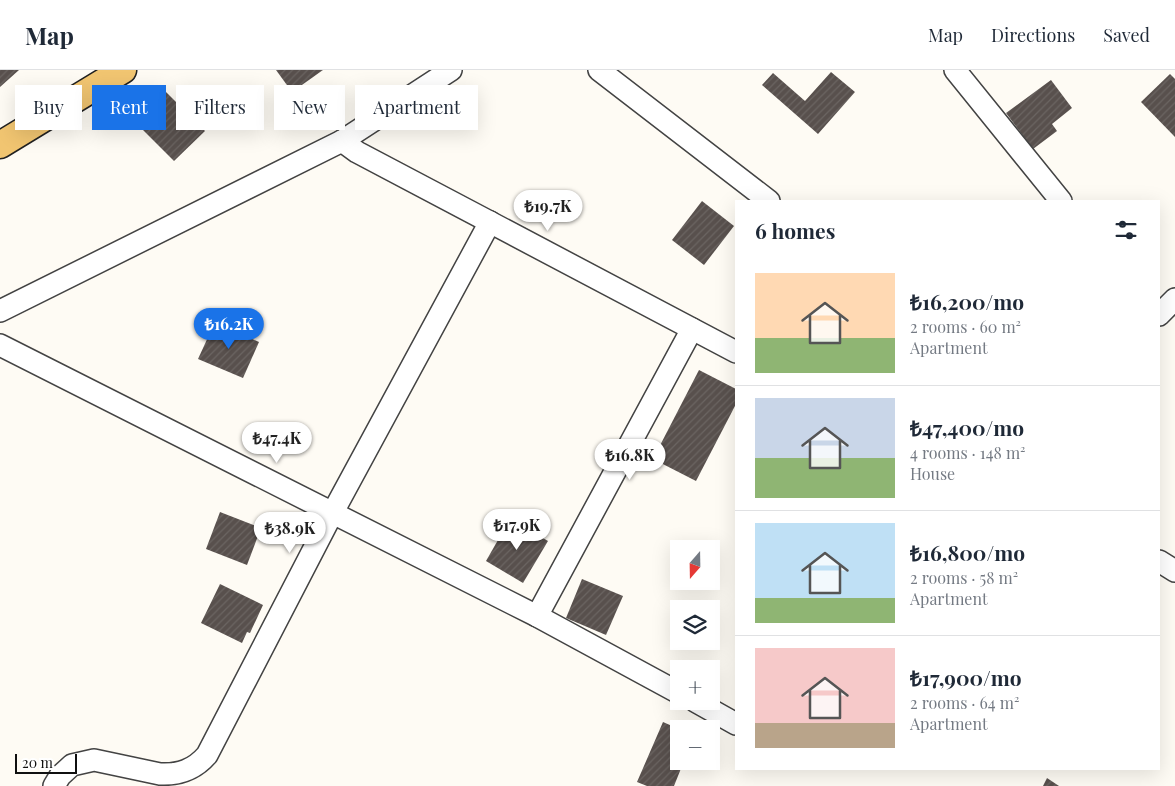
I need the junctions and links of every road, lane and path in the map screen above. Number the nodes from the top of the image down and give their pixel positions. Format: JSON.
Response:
{"nodes":[{"id":1,"x":122,"y":70,"type":"edge"},
{"id":2,"x":451,"y":70,"type":"edge"},
{"id":3,"x":599,"y":70,"type":"edge"},
{"id":4,"x":955,"y":70,"type":"edge"},
{"id":5,"x":342,"y":141,"type":"junction"},
{"id":6,"x":0,"y":145,"type":"edge"},
{"id":7,"x":768,"y":200,"type":"edge"},
{"id":8,"x":1059,"y":200,"type":"edge"},
{"id":9,"x":490,"y":222,"type":"junction"},
{"id":10,"x":1175,"y":299,"type":"edge"},
{"id":11,"x":0,"y":310,"type":"edge"},
{"id":12,"x":1160,"y":314,"type":"edge"},
{"id":13,"x":692,"y":329,"type":"junction"},
{"id":14,"x":0,"y":345,"type":"edge"},
{"id":15,"x":735,"y":351,"type":"edge"},
{"id":16,"x":333,"y":512,"type":"junction"},
{"id":17,"x":1160,"y":563,"type":"edge"},
{"id":18,"x":1175,"y":571,"type":"edge"},
{"id":19,"x":537,"y":616,"type":"junction"},
{"id":20,"x":670,"y":687,"type":"edge"},
{"id":21,"x":711,"y":710,"type":"edge"},
{"id":22,"x":735,"y":723,"type":"edge"},
{"id":23,"x":54,"y":786,"type":"edge"}],
"edges":[{"from":1,"to":6,"type":"main road"},
{"from":2,"to":5,"type":"street"},
{"from":3,"to":7,"type":"street"},
{"from":4,"to":8,"type":"street"},
{"from":5,"to":9,"type":"street"},
{"from":5,"to":11,"type":"street"},
{"from":9,"to":13,"type":"street"},
{"from":9,"to":16,"type":"street"},
{"from":10,"to":12,"type":"street"},
{"from":13,"to":15,"type":"street"},
{"from":13,"to":19,"type":"street"},
{"from":14,"to":16,"type":"street"},
{"from":16,"to":19,"type":"street"},
{"from":16,"to":23,"type":"street"},
{"from":17,"to":18,"type":"street"},
{"from":19,"to":20,"type":"street"},
{"from":21,"to":22,"type":"street"}]}
